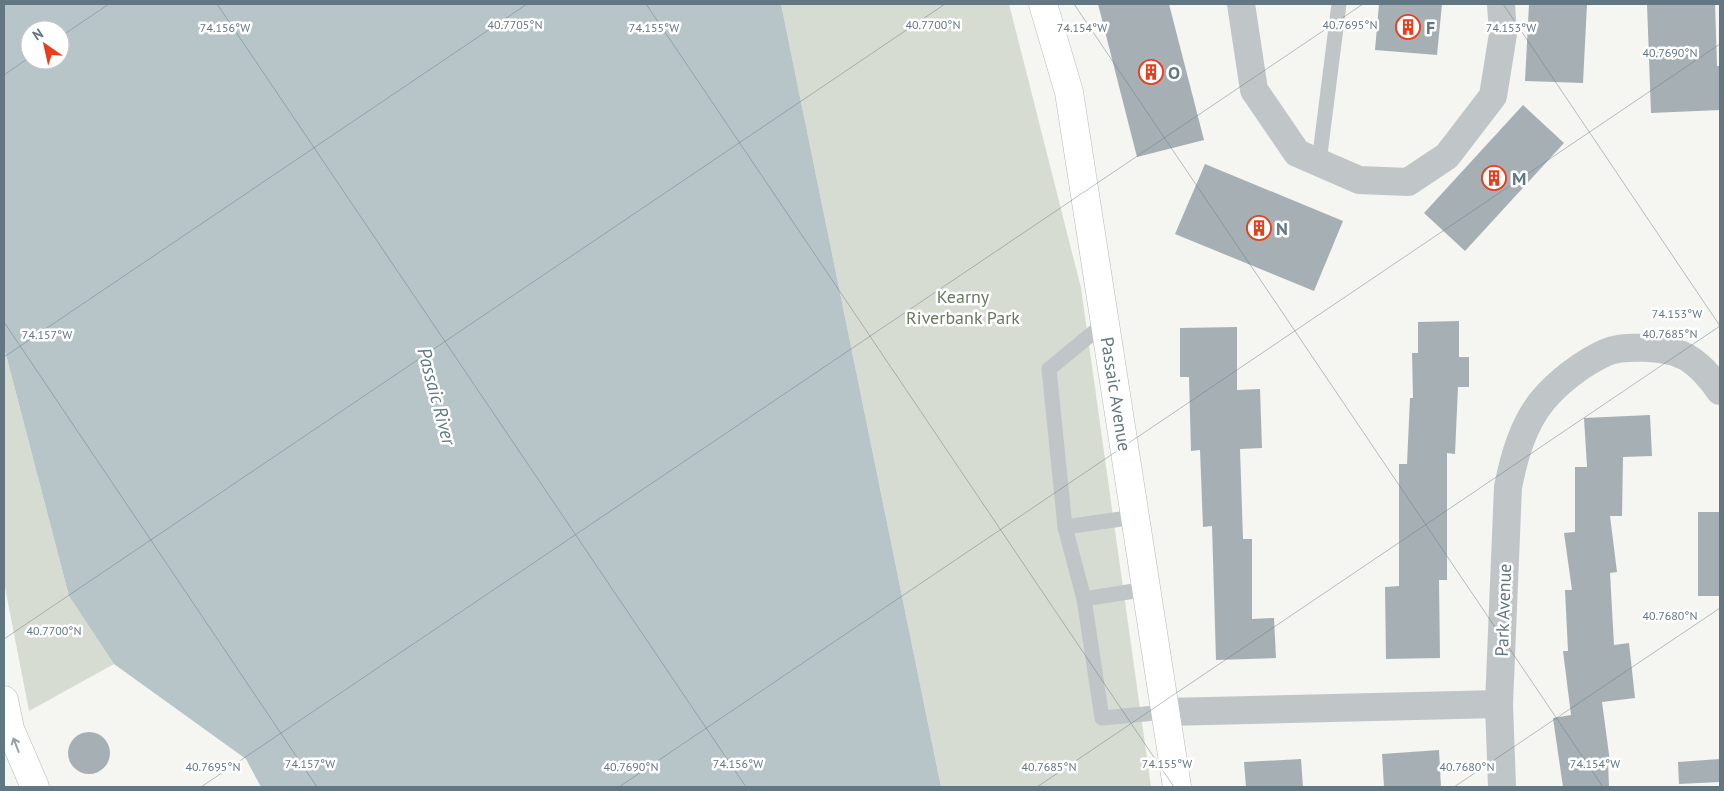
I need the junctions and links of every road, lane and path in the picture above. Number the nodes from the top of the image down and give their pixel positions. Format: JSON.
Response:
{"nodes":[{"id":1,"x":1043,"y":4,"type":"edge"},
{"id":2,"x":1240,"y":4,"type":"edge"},
{"id":3,"x":1339,"y":4,"type":"edge"},
{"id":4,"x":1501,"y":4,"type":"edge"},
{"id":5,"x":1319,"y":162,"type":"junction"},
{"id":6,"x":1105,"y":323,"type":"junction"},
{"id":7,"x":1720,"y":391,"type":"edge"},
{"id":8,"x":1135,"y":517,"type":"junction"},
{"id":9,"x":1065,"y":527,"type":"junction"},
{"id":10,"x":1147,"y":589,"type":"junction"},
{"id":11,"x":1084,"y":599,"type":"junction"},
{"id":12,"x":4,"y":700,"type":"edge"},
{"id":13,"x":1499,"y":704,"type":"junction"},
{"id":14,"x":1166,"y":712,"type":"junction"},
{"id":15,"x":36,"y":787,"type":"edge"},
{"id":16,"x":1177,"y":787,"type":"edge"},
{"id":17,"x":1502,"y":787,"type":"edge"}],
"edges":[{"from":1,"to":6,"type":"main road","name":"Passaic Avenue"},
{"from":2,"to":5,"type":"street"},
{"from":3,"to":5,"type":"lane"},
{"from":4,"to":5,"type":"street"},
{"from":6,"to":8,"type":"main road","name":"Passaic Avenue"},
{"from":6,"to":9,"type":"lane"},
{"from":7,"to":13,"type":"street","name":"Park Avenue"},
{"from":8,"to":9,"type":"lane"},
{"from":8,"to":10,"type":"main road","name":"Passaic Avenue"},
{"from":9,"to":11,"type":"lane"},
{"from":10,"to":11,"type":"lane"},
{"from":10,"to":14,"type":"main road","name":"Passaic Avenue"},
{"from":11,"to":14,"type":"lane"},
{"from":15,"to":12,"type":"main road","one_way":true},
{"from":13,"to":14,"type":"street"},
{"from":13,"to":17,"type":"street","name":"Park Avenue"},
{"from":14,"to":16,"type":"main road","name":"Passaic Avenue"}]}
